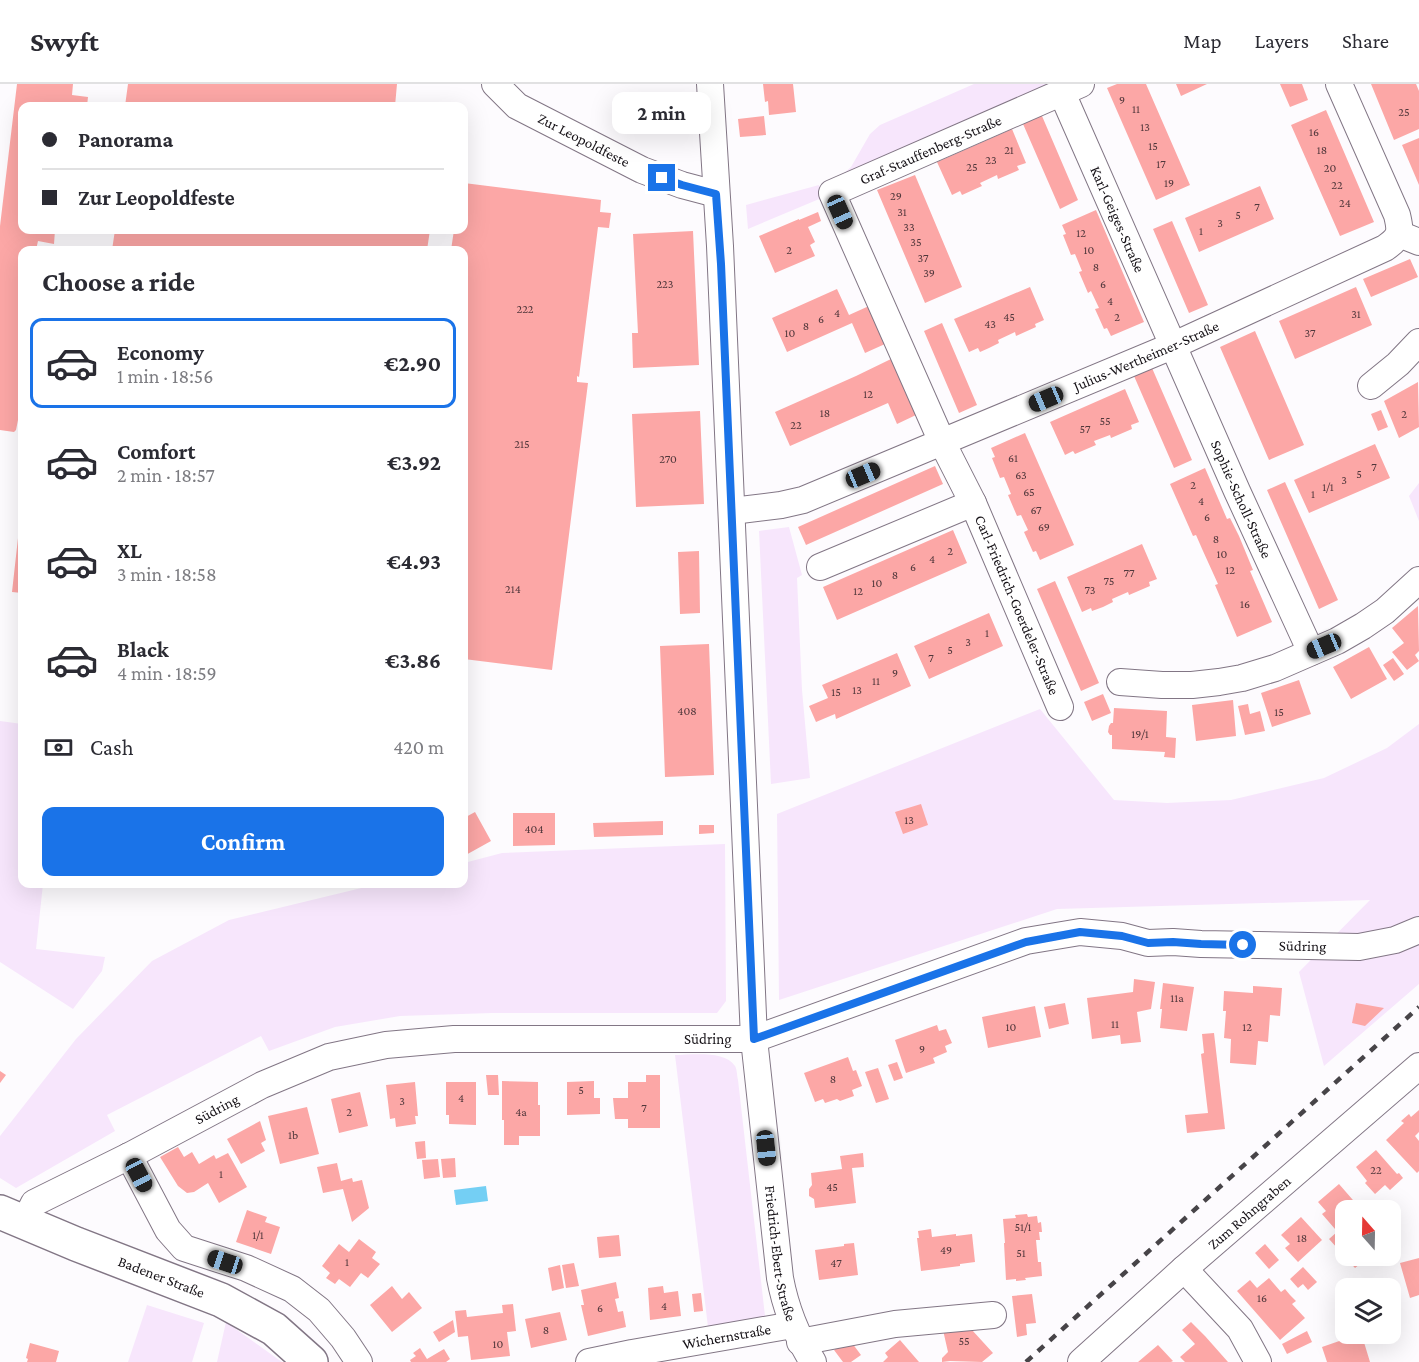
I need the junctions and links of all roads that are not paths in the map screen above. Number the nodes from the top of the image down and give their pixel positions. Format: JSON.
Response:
{"nodes":[{"id":1,"x":495,"y":84,"type":"edge"},
{"id":2,"x":710,"y":84,"type":"edge"},
{"id":3,"x":1339,"y":84,"type":"edge"},
{"id":4,"x":1071,"y":88,"type":"edge"},
{"id":5,"x":716,"y":194,"type":"junction"},
{"id":6,"x":1409,"y":238,"type":"edge"},
{"id":7,"x":1419,"y":342,"type":"edge"},
{"id":8,"x":1172,"y":346,"type":"junction"},
{"id":9,"x":1371,"y":386,"type":"dead end"},
{"id":10,"x":942,"y":442,"type":"junction"},
{"id":11,"x":973,"y":503,"type":"junction"},
{"id":12,"x":732,"y":511,"type":"junction"},
{"id":13,"x":820,"y":567,"type":"dead end"},
{"id":14,"x":1419,"y":580,"type":"edge"},
{"id":15,"x":1311,"y":652,"type":"junction"},
{"id":16,"x":1120,"y":682,"type":"dead end"},
{"id":17,"x":1060,"y":707,"type":"dead end"},
{"id":18,"x":1419,"y":930,"type":"edge"},
{"id":19,"x":754,"y":1039,"type":"junction"},
{"id":20,"x":1419,"y":1066,"type":"edge"},
{"id":21,"x":129,"y":1156,"type":"junction"},
{"id":22,"x":12,"y":1217,"type":"edge"},
{"id":23,"x":1184,"y":1269,"type":"junction"},
{"id":24,"x":993,"y":1315,"type":"dead end"},
{"id":25,"x":802,"y":1343,"type":"edge"},
{"id":26,"x":311,"y":1362,"type":"edge"},
{"id":27,"x":359,"y":1362,"type":"edge"},
{"id":28,"x":589,"y":1362,"type":"edge"},
{"id":29,"x":1081,"y":1362,"type":"edge"},
{"id":30,"x":1258,"y":1362,"type":"edge"}],
"edges":[{"from":1,"to":5,"type":"street","name":"Zur Leopoldfeste"},
{"from":2,"to":5,"type":"street","name":"Friedrich-Ebert-Straße"},
{"from":3,"to":6,"type":"street","name":"Julius-Wertheimer-Straße"},
{"from":4,"to":8,"type":"street","name":"Karl-Geiges-Straße"},
{"from":4,"to":10,"type":"street","name":"Graf-Stauffenberg-Straße"},
{"from":5,"to":12,"type":"street","name":"Friedrich-Ebert-Straße"},
{"from":6,"to":8,"type":"street","name":"Julius-Wertheimer-Straße"},
{"from":7,"to":9,"type":"street"},
{"from":8,"to":10,"type":"street","name":"Julius-Wertheimer-Straße"},
{"from":8,"to":15,"type":"street","name":"Sophie-Scholl-Straße"},
{"from":10,"to":11,"type":"street","name":"Carl-Friedrich-Goerdeler-Straße"},
{"from":10,"to":12,"type":"street","name":"Julius-Wertheimer-Straße"},
{"from":11,"to":13,"type":"street","name":"Carl-Friedrich-Goerdeler-Straße"},
{"from":11,"to":17,"type":"street","name":"Carl-Friedrich-Goerdeler-Straße"},
{"from":12,"to":19,"type":"street","name":"Friedrich-Ebert-Straße"},
{"from":14,"to":15,"type":"street"},
{"from":15,"to":16,"type":"street"},
{"from":18,"to":19,"type":"street","name":"Südring"},
{"from":19,"to":21,"type":"street","name":"Südring"},
{"from":19,"to":25,"type":"street","name":"Friedrich-Ebert-Straße"},
{"from":20,"to":23,"type":"street","name":"Zum Rohngraben"},
{"from":21,"to":22,"type":"street","name":"Südring"},
{"from":21,"to":27,"type":"street"},
{"from":22,"to":26,"type":"main road","name":"Badener Straße"},
{"from":23,"to":29,"type":"street","name":"Zum Rohngraben"},
{"from":23,"to":30,"type":"street"},
{"from":24,"to":25,"type":"street","name":"Friedrich-Ebert-Straße"},
{"from":25,"to":28,"type":"street","name":"Wichernstraße"}]}
